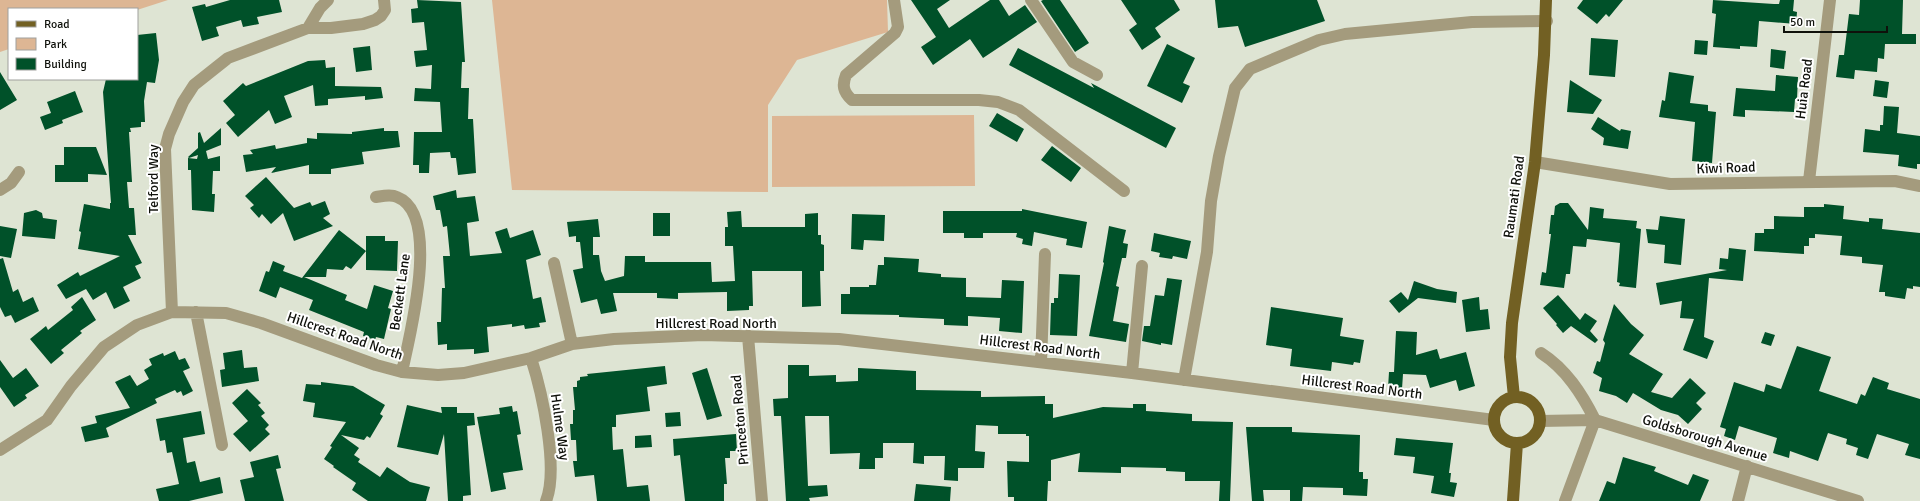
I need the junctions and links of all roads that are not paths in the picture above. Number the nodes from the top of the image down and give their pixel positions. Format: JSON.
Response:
{"nodes":[{"id":1,"x":328,"y":0,"type":"edge"},
{"id":2,"x":384,"y":0,"type":"edge"},
{"id":3,"x":894,"y":0,"type":"edge"},
{"id":4,"x":1031,"y":0,"type":"edge"},
{"id":5,"x":1546,"y":0,"type":"edge"},
{"id":6,"x":1830,"y":0,"type":"edge"},
{"id":7,"x":1546,"y":22,"type":"junction"},
{"id":8,"x":308,"y":28,"type":"junction"},
{"id":9,"x":1097,"y":75,"type":"dead end"},
{"id":10,"x":1535,"y":162,"type":"junction"},
{"id":11,"x":19,"y":172,"type":"dead end"},
{"id":12,"x":1809,"y":181,"type":"junction"},
{"id":13,"x":1920,"y":186,"type":"edge"},
{"id":14,"x":0,"y":190,"type":"edge"},
{"id":15,"x":1124,"y":191,"type":"dead end"},
{"id":16,"x":376,"y":198,"type":"dead end"},
{"id":17,"x":1046,"y":254,"type":"dead end"},
{"id":18,"x":554,"y":263,"type":"dead end"},
{"id":19,"x":1142,"y":266,"type":"dead end"},
{"id":20,"x":172,"y":312,"type":"junction"},
{"id":21,"x":196,"y":312,"type":"junction"},
{"id":22,"x":748,"y":336,"type":"junction"},
{"id":23,"x":572,"y":344,"type":"junction"},
{"id":24,"x":1541,"y":353,"type":"dead end"},
{"id":25,"x":531,"y":358,"type":"junction"},
{"id":26,"x":1041,"y":362,"type":"junction"},
{"id":27,"x":402,"y":372,"type":"junction"},
{"id":28,"x":1132,"y":373,"type":"junction"},
{"id":29,"x":1184,"y":380,"type":"junction"},
{"id":30,"x":1514,"y":397,"type":"junction"},
{"id":31,"x":1494,"y":420,"type":"junction"},
{"id":32,"x":1595,"y":420,"type":"junction"},
{"id":33,"x":1540,"y":421,"type":"junction"},
{"id":34,"x":1517,"y":443,"type":"junction"},
{"id":35,"x":222,"y":445,"type":"dead end"},
{"id":36,"x":0,"y":450,"type":"edge"},
{"id":37,"x":1747,"y":466,"type":"junction"},
{"id":38,"x":546,"y":501,"type":"edge"},
{"id":39,"x":762,"y":501,"type":"edge"},
{"id":40,"x":1513,"y":501,"type":"edge"},
{"id":41,"x":1564,"y":501,"type":"edge"},
{"id":42,"x":1738,"y":501,"type":"edge"},
{"id":43,"x":1858,"y":501,"type":"edge"}],
"edges":[{"from":1,"to":8,"type":"street"},
{"from":2,"to":8,"type":"street","name":"Telford Way"},
{"from":3,"to":15,"type":"street"},
{"from":4,"to":9,"type":"street"},
{"from":5,"to":7,"type":"main road","name":"Raumati Road"},
{"from":6,"to":12,"type":"street","name":"Huia Road"},
{"from":7,"to":10,"type":"main road","name":"Raumati Road"},
{"from":7,"to":29,"type":"street"},
{"from":8,"to":20,"type":"street","name":"Telford Way"},
{"from":10,"to":12,"type":"street","name":"Kiwi Road"},
{"from":10,"to":30,"type":"main road","name":"Raumati Road"},
{"from":11,"to":14,"type":"street"},
{"from":12,"to":13,"type":"street","name":"Kiwi Road"},
{"from":16,"to":27,"type":"street","name":"Beckett Lane"},
{"from":17,"to":26,"type":"street"},
{"from":18,"to":23,"type":"street"},
{"from":19,"to":28,"type":"street"},
{"from":20,"to":21,"type":"street","name":"Hillcrest Road North"},
{"from":20,"to":36,"type":"street","name":"Hillcrest Road North"},
{"from":21,"to":27,"type":"street","name":"Hillcrest Road North"},
{"from":21,"to":35,"type":"street"},
{"from":22,"to":23,"type":"street","name":"Hillcrest Road North"},
{"from":22,"to":26,"type":"street","name":"Hillcrest Road North"},
{"from":22,"to":39,"type":"street","name":"Princeton Road"},
{"from":23,"to":25,"type":"street","name":"Hillcrest Road North"},
{"from":24,"to":32,"type":"street"},
{"from":25,"to":27,"type":"street","name":"Hillcrest Road North"},
{"from":25,"to":38,"type":"street","name":"Hulme Way"},
{"from":26,"to":28,"type":"street","name":"Hillcrest Road North"},
{"from":28,"to":29,"type":"street","name":"Hillcrest Road North"},
{"from":29,"to":31,"type":"street","name":"Hillcrest Road North"},
{"from":30,"to":31,"type":"main road"},
{"from":30,"to":33,"type":"main road"},
{"from":31,"to":34,"type":"main road"},
{"from":32,"to":33,"type":"street","name":"Goldsborough Avenue"},
{"from":32,"to":37,"type":"street","name":"Goldsborough Avenue"},
{"from":32,"to":41,"type":"street"},
{"from":33,"to":34,"type":"main road"},
{"from":34,"to":40,"type":"main road"},
{"from":37,"to":42,"type":"street"},
{"from":37,"to":43,"type":"street","name":"Goldsborough Avenue"}]}
